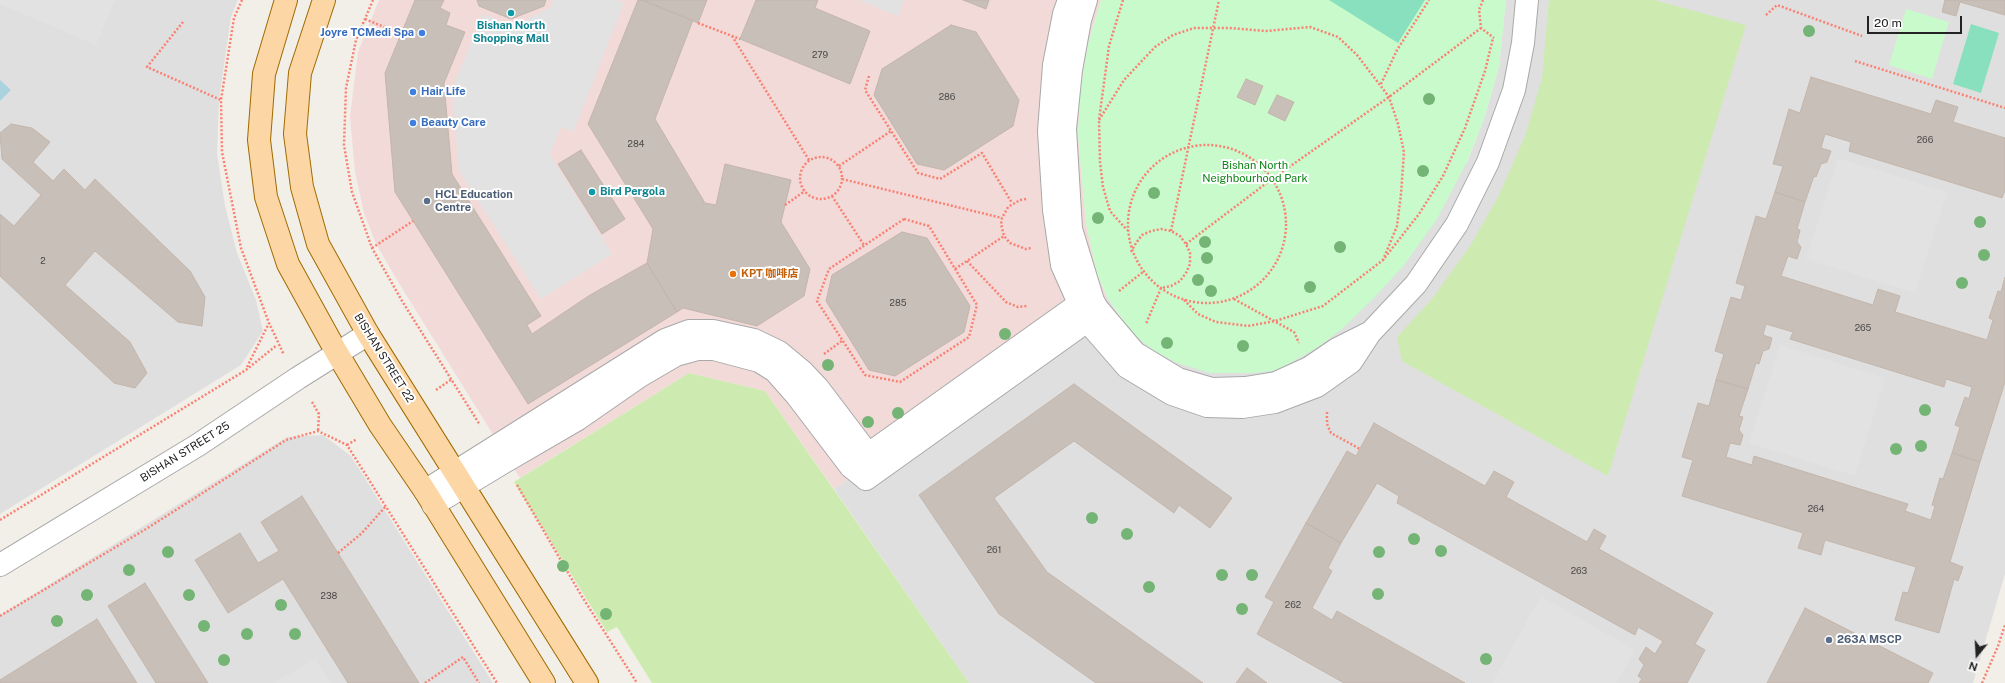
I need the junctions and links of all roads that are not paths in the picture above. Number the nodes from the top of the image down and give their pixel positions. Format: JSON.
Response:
{"nodes":[{"id":1,"x":286,"y":0,"type":"edge"},
{"id":2,"x":324,"y":0,"type":"edge"},
{"id":3,"x":1069,"y":0,"type":"edge"},
{"id":4,"x":1086,"y":0,"type":"edge"},
{"id":5,"x":1526,"y":0,"type":"edge"},
{"id":6,"x":1089,"y":309,"type":"junction"},
{"id":7,"x":368,"y":334,"type":"junction"},
{"id":8,"x":337,"y":353,"type":"junction"},
{"id":9,"x":1344,"y":356,"type":"junction"},
{"id":10,"x":868,"y":454,"type":"junction"},
{"id":11,"x":499,"y":455,"type":"junction"},
{"id":12,"x":858,"y":473,"type":"junction"},
{"id":13,"x":459,"y":480,"type":"junction"},
{"id":14,"x":429,"y":498,"type":"junction"},
{"id":15,"x":0,"y":565,"type":"edge"},
{"id":16,"x":544,"y":683,"type":"edge"},
{"id":17,"x":587,"y":683,"type":"edge"}],
"edges":[{"from":1,"to":8,"type":"main road"},
{"from":2,"to":7,"type":"main road","name":"BISHAN STREET 22"},
{"from":3,"to":6,"type":"street"},
{"from":4,"to":6,"type":"street"},
{"from":5,"to":9,"type":"street"},
{"from":6,"to":9,"type":"street"},
{"from":6,"to":9,"type":"street"},
{"from":6,"to":10,"type":"street"},
{"from":6,"to":12,"type":"street"},
{"from":7,"to":8,"type":"street","name":"BISHAN STREET 25"},
{"from":7,"to":13,"type":"main road","name":"BISHAN STREET 22"},
{"from":8,"to":14,"type":"main road"},
{"from":8,"to":15,"type":"street","name":"BISHAN STREET 25"},
{"from":10,"to":11,"type":"street"},
{"from":10,"to":12,"type":"street"},
{"from":11,"to":12,"type":"street"},
{"from":11,"to":13,"type":"street"},
{"from":13,"to":14,"type":"street"},
{"from":13,"to":17,"type":"main road","name":"BISHAN STREET 22"},
{"from":14,"to":16,"type":"main road"}]}
